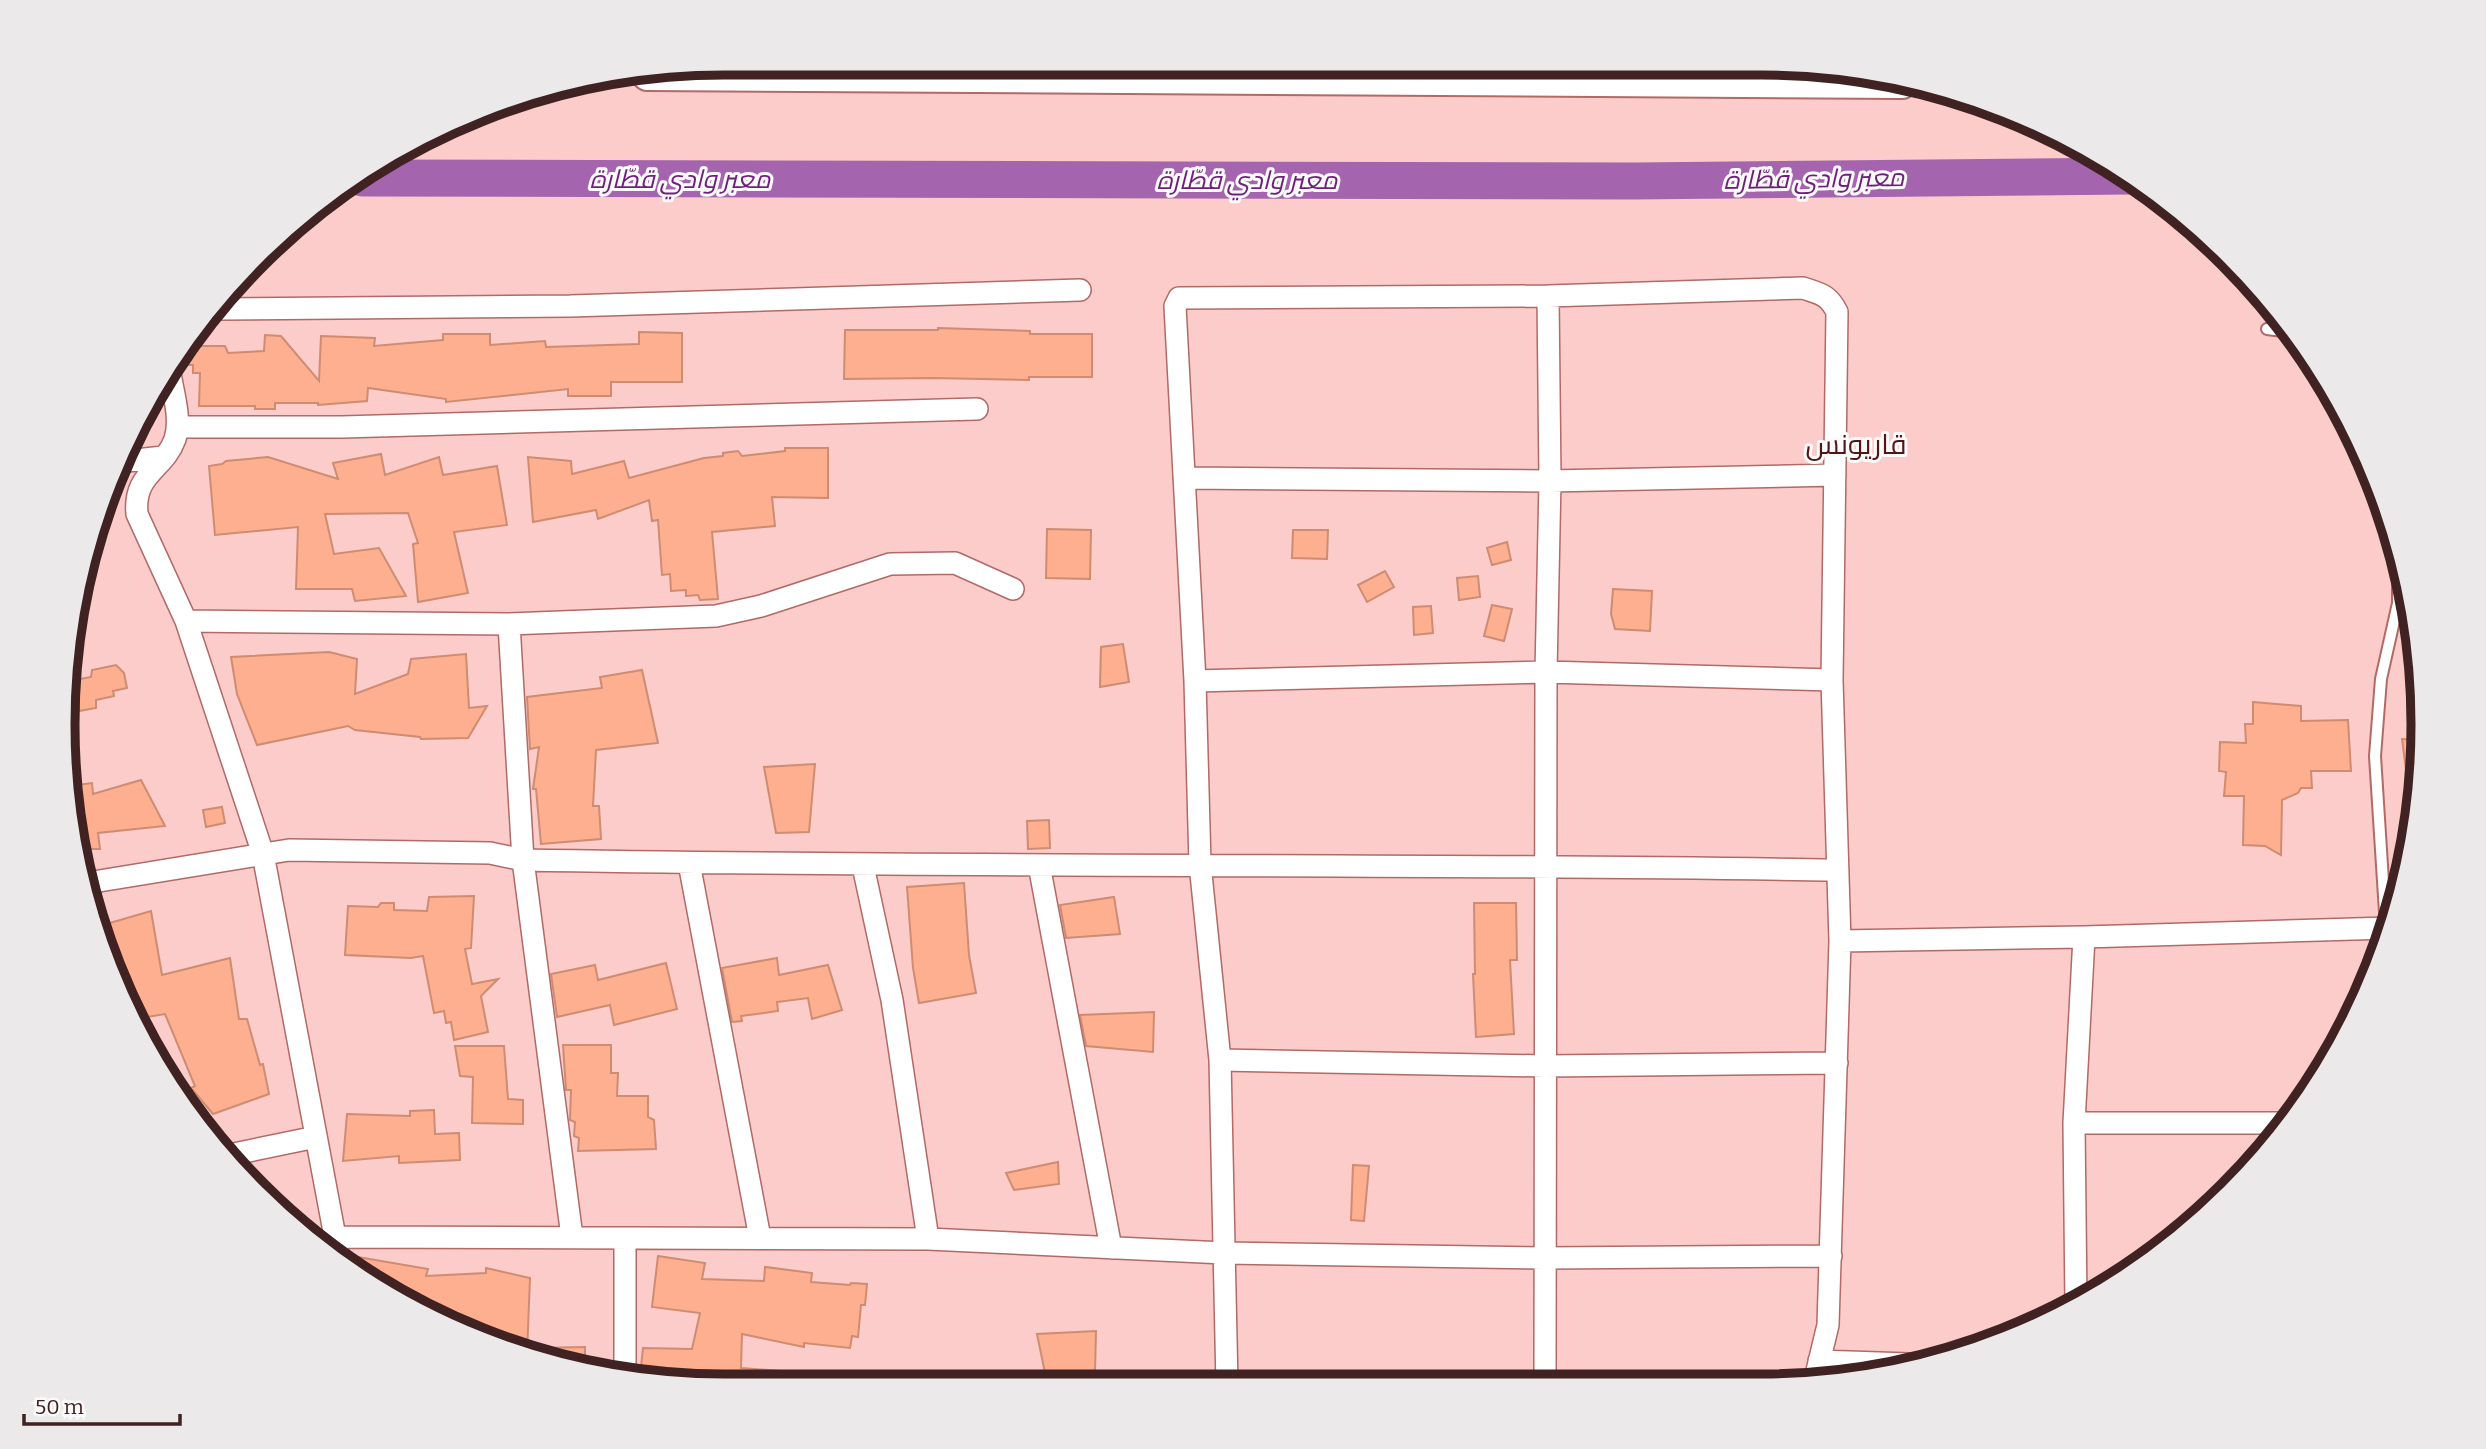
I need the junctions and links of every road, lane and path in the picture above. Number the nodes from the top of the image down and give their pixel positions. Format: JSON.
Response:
{"nodes":[{"id":1,"x":1600,"y":75,"type":"edge"},
{"id":2,"x":1797,"y":77,"type":"edge"},
{"id":3,"x":1080,"y":290,"type":"dead end"},
{"id":4,"x":1548,"y":296,"type":"junction"},
{"id":5,"x":225,"y":309,"type":"edge"},
{"id":6,"x":2267,"y":329,"type":"dead end"},
{"id":7,"x":2278,"y":330,"type":"edge"},
{"id":8,"x":172,"y":385,"type":"edge"},
{"id":9,"x":977,"y":409,"type":"dead end"},
{"id":10,"x":178,"y":427,"type":"junction"},
{"id":11,"x":163,"y":457,"type":"junction"},
{"id":12,"x":132,"y":460,"type":"edge"},
{"id":13,"x":1835,"y":475,"type":"junction"},
{"id":14,"x":1184,"y":478,"type":"junction"},
{"id":15,"x":1550,"y":481,"type":"junction"},
{"id":16,"x":1013,"y":589,"type":"dead end"},
{"id":17,"x":2398,"y":598,"type":"edge"},
{"id":18,"x":186,"y":621,"type":"junction"},
{"id":19,"x":509,"y":624,"type":"junction"},
{"id":20,"x":1546,"y":672,"type":"junction"},
{"id":21,"x":1832,"y":680,"type":"junction"},
{"id":22,"x":1195,"y":681,"type":"junction"},
{"id":23,"x":263,"y":854,"type":"junction"},
{"id":24,"x":523,"y":860,"type":"junction"},
{"id":25,"x":689,"y":863,"type":"junction"},
{"id":26,"x":1200,"y":864,"type":"junction"},
{"id":27,"x":1039,"y":865,"type":"junction"},
{"id":28,"x":1547,"y":865,"type":"junction"},
{"id":29,"x":863,"y":866,"type":"junction"},
{"id":30,"x":1838,"y":870,"type":"junction"},
{"id":31,"x":95,"y":882,"type":"edge"},
{"id":32,"x":2385,"y":904,"type":"edge"},
{"id":33,"x":2378,"y":928,"type":"edge"},
{"id":34,"x":2084,"y":937,"type":"junction"},
{"id":35,"x":1840,"y":941,"type":"junction"},
{"id":36,"x":1220,"y":1060,"type":"junction"},
{"id":37,"x":1837,"y":1063,"type":"junction"},
{"id":38,"x":1545,"y":1066,"type":"junction"},
{"id":39,"x":2074,"y":1123,"type":"junction"},
{"id":40,"x":2275,"y":1123,"type":"edge"},
{"id":41,"x":316,"y":1137,"type":"junction"},
{"id":42,"x":236,"y":1153,"type":"edge"},
{"id":43,"x":572,"y":1237,"type":"junction"},
{"id":44,"x":625,"y":1238,"type":"junction"},
{"id":45,"x":760,"y":1238,"type":"junction"},
{"id":46,"x":928,"y":1239,"type":"junction"},
{"id":47,"x":336,"y":1245,"type":"edge"},
{"id":48,"x":340,"y":1248,"type":"edge"},
{"id":49,"x":1111,"y":1248,"type":"junction"},
{"id":50,"x":1224,"y":1253,"type":"junction"},
{"id":51,"x":1831,"y":1256,"type":"junction"},
{"id":52,"x":1545,"y":1258,"type":"junction"},
{"id":53,"x":2076,"y":1292,"type":"edge"},
{"id":54,"x":1819,"y":1361,"type":"junction"},
{"id":55,"x":1876,"y":1363,"type":"edge"},
{"id":56,"x":625,"y":1366,"type":"edge"},
{"id":57,"x":1817,"y":1371,"type":"edge"},
{"id":58,"x":1227,"y":1374,"type":"edge"},
{"id":59,"x":1545,"y":1374,"type":"edge"}],
"edges":[{"from":1,"to":2,"type":"main road"},
{"from":3,"to":5,"type":"street"},
{"from":4,"to":13,"type":"street"},
{"from":4,"to":14,"type":"street"},
{"from":4,"to":15,"type":"street"},
{"from":6,"to":7,"type":"lane"},
{"from":8,"to":10,"type":"street"},
{"from":9,"to":10,"type":"street"},
{"from":10,"to":11,"type":"street"},
{"from":11,"to":12,"type":"street"},
{"from":11,"to":18,"type":"street"},
{"from":13,"to":15,"type":"street"},
{"from":13,"to":21,"type":"street"},
{"from":14,"to":15,"type":"street"},
{"from":14,"to":22,"type":"street"},
{"from":15,"to":20,"type":"street"},
{"from":16,"to":19,"type":"street"},
{"from":17,"to":32,"type":"lane"},
{"from":18,"to":19,"type":"street"},
{"from":18,"to":23,"type":"street"},
{"from":19,"to":24,"type":"street"},
{"from":20,"to":21,"type":"street"},
{"from":20,"to":22,"type":"street"},
{"from":20,"to":28,"type":"street"},
{"from":21,"to":30,"type":"street"},
{"from":22,"to":26,"type":"street"},
{"from":23,"to":24,"type":"street"},
{"from":23,"to":31,"type":"street"},
{"from":23,"to":41,"type":"street"},
{"from":24,"to":25,"type":"street"},
{"from":24,"to":43,"type":"street"},
{"from":25,"to":29,"type":"street"},
{"from":25,"to":45,"type":"street"},
{"from":26,"to":27,"type":"street"},
{"from":26,"to":28,"type":"street"},
{"from":26,"to":36,"type":"street"},
{"from":27,"to":29,"type":"street"},
{"from":27,"to":49,"type":"street"},
{"from":28,"to":30,"type":"street"},
{"from":28,"to":38,"type":"street"},
{"from":29,"to":46,"type":"street"},
{"from":30,"to":35,"type":"street"},
{"from":33,"to":34,"type":"street"},
{"from":34,"to":35,"type":"street"},
{"from":34,"to":39,"type":"street"},
{"from":35,"to":37,"type":"street"},
{"from":36,"to":38,"type":"street"},
{"from":36,"to":50,"type":"street"},
{"from":37,"to":38,"type":"street"},
{"from":37,"to":51,"type":"street"},
{"from":38,"to":52,"type":"street"},
{"from":39,"to":40,"type":"street"},
{"from":39,"to":53,"type":"street"},
{"from":41,"to":42,"type":"street"},
{"from":41,"to":47,"type":"street"},
{"from":43,"to":44,"type":"street"},
{"from":43,"to":48,"type":"street"},
{"from":44,"to":45,"type":"street"},
{"from":44,"to":56,"type":"street"},
{"from":45,"to":46,"type":"street"},
{"from":46,"to":49,"type":"street"},
{"from":49,"to":50,"type":"street"},
{"from":50,"to":52,"type":"street"},
{"from":50,"to":58,"type":"street"},
{"from":51,"to":52,"type":"street"},
{"from":51,"to":54,"type":"street"},
{"from":52,"to":59,"type":"street"},
{"from":54,"to":55,"type":"street"},
{"from":54,"to":57,"type":"street"}]}
